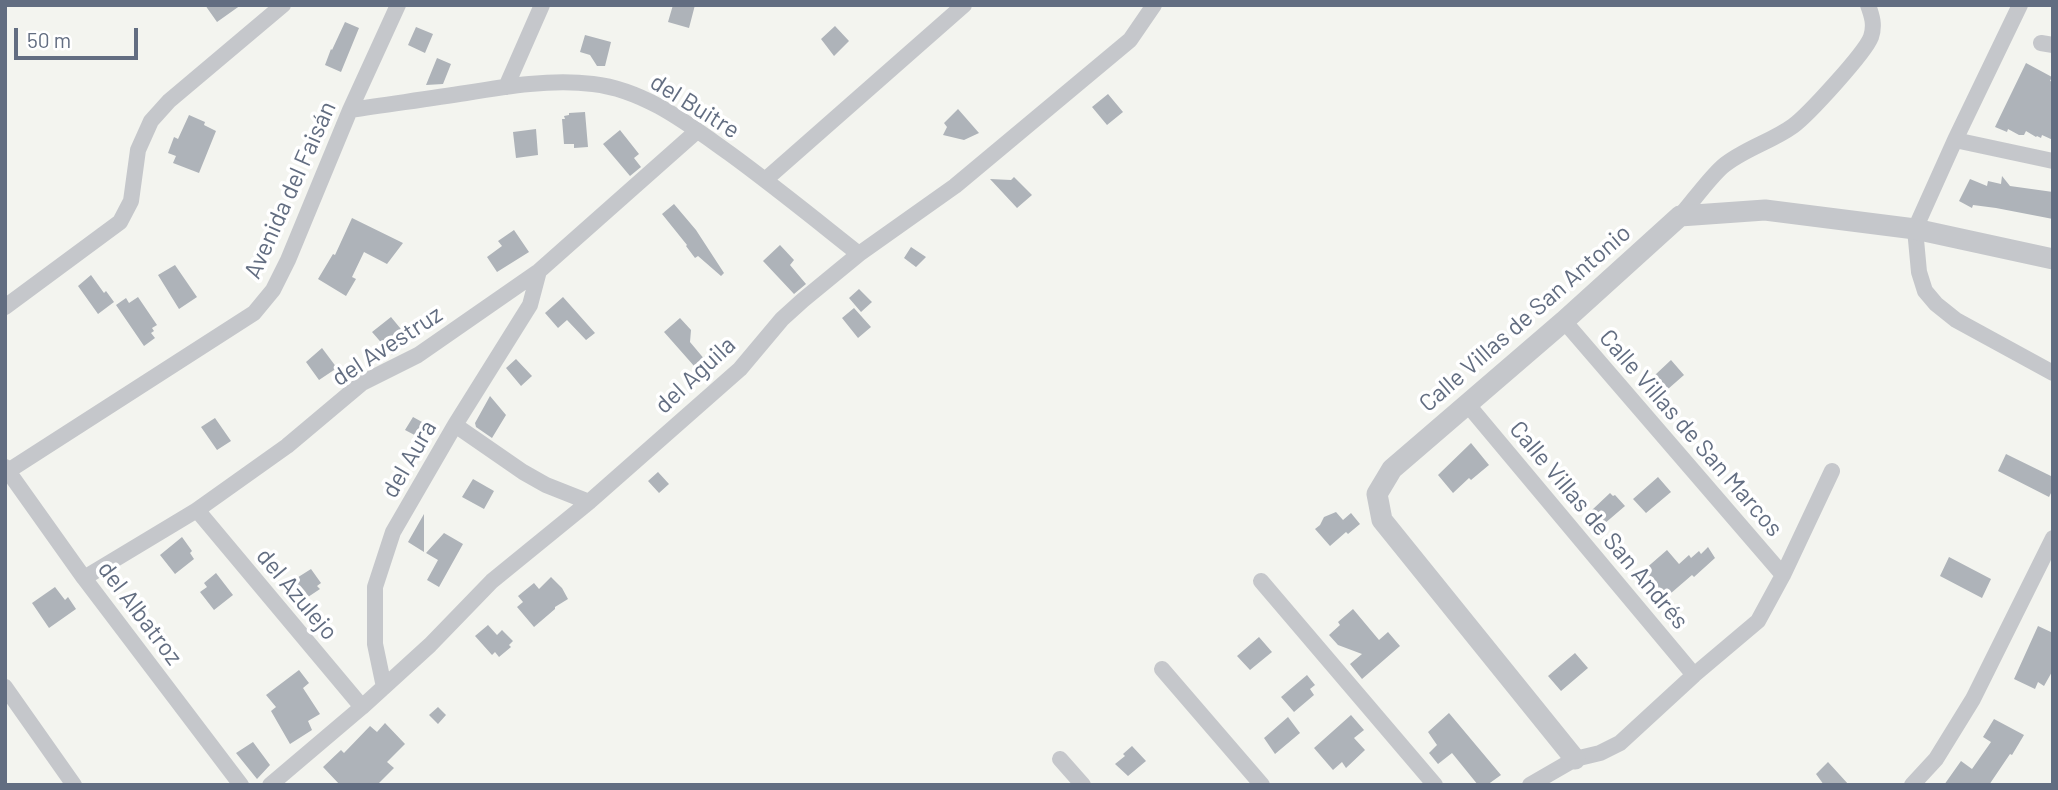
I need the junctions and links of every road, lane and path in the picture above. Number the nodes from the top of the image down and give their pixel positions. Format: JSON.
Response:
{"nodes":[{"id":1,"x":283,"y":5,"type":"edge"},
{"id":2,"x":398,"y":5,"type":"edge"},
{"id":3,"x":542,"y":5,"type":"edge"},
{"id":4,"x":964,"y":5,"type":"edge"},
{"id":5,"x":1154,"y":5,"type":"edge"},
{"id":6,"x":1868,"y":5,"type":"edge"},
{"id":7,"x":2020,"y":5,"type":"edge"},
{"id":8,"x":506,"y":87,"type":"junction"},
{"id":9,"x":351,"y":110,"type":"junction"},
{"id":10,"x":697,"y":131,"type":"junction"},
{"id":11,"x":1955,"y":140,"type":"junction"},
{"id":12,"x":2053,"y":161,"type":"edge"},
{"id":13,"x":765,"y":180,"type":"junction"},
{"id":14,"x":1680,"y":216,"type":"junction"},
{"id":15,"x":1915,"y":229,"type":"junction"},
{"id":16,"x":859,"y":254,"type":"junction"},
{"id":17,"x":2053,"y":259,"type":"edge"},
{"id":18,"x":539,"y":271,"type":"junction"},
{"id":19,"x":5,"y":307,"type":"edge"},
{"id":20,"x":1564,"y":321,"type":"junction"},
{"id":21,"x":2053,"y":373,"type":"edge"},
{"id":22,"x":1468,"y":405,"type":"junction"},
{"id":23,"x":455,"y":425,"type":"junction"},
{"id":24,"x":6,"y":470,"type":"edge"},
{"id":25,"x":1832,"y":471,"type":"dead end"},
{"id":26,"x":589,"y":502,"type":"junction"},
{"id":27,"x":197,"y":510,"type":"junction"},
{"id":28,"x":2053,"y":538,"type":"edge"},
{"id":29,"x":1783,"y":575,"type":"junction"},
{"id":30,"x":85,"y":578,"type":"junction"},
{"id":31,"x":1261,"y":581,"type":"dead end"},
{"id":32,"x":1162,"y":669,"type":"dead end"},
{"id":33,"x":1695,"y":675,"type":"junction"},
{"id":34,"x":5,"y":687,"type":"edge"},
{"id":35,"x":384,"y":687,"type":"junction"},
{"id":36,"x":362,"y":707,"type":"junction"},
{"id":37,"x":1575,"y":759,"type":"junction"},
{"id":38,"x":1060,"y":760,"type":"dead end"},
{"id":39,"x":74,"y":785,"type":"edge"},
{"id":40,"x":241,"y":785,"type":"edge"},
{"id":41,"x":270,"y":785,"type":"edge"},
{"id":42,"x":1083,"y":785,"type":"edge"},
{"id":43,"x":1262,"y":785,"type":"edge"},
{"id":44,"x":1435,"y":785,"type":"edge"},
{"id":45,"x":1530,"y":785,"type":"edge"},
{"id":46,"x":1912,"y":785,"type":"edge"}],
"edges":[{"from":1,"to":19,"type":"street"},
{"from":2,"to":9,"type":"street","name":"Avenida del Faisán"},
{"from":3,"to":8,"type":"street"},
{"from":4,"to":13,"type":"street"},
{"from":5,"to":16,"type":"street","name":"del Aguila"},
{"from":6,"to":14,"type":"street"},
{"from":7,"to":11,"type":"street"},
{"from":8,"to":9,"type":"street","name":"del Buitre"},
{"from":8,"to":10,"type":"street","name":"del Buitre"},
{"from":9,"to":24,"type":"street","name":"Avenida del Faisán"},
{"from":10,"to":13,"type":"street","name":"del Buitre"},
{"from":10,"to":18,"type":"street","name":"del Avestruz"},
{"from":11,"to":12,"type":"street"},
{"from":11,"to":15,"type":"street"},
{"from":13,"to":16,"type":"street","name":"del Buitre"},
{"from":14,"to":15,"type":"street"},
{"from":14,"to":20,"type":"street","name":"Calle Villas de San Antonio"},
{"from":15,"to":17,"type":"street"},
{"from":15,"to":21,"type":"street"},
{"from":16,"to":26,"type":"street","name":"del Aguila"},
{"from":18,"to":23,"type":"street","name":"del Aura"},
{"from":18,"to":27,"type":"street","name":"del Avestruz"},
{"from":20,"to":22,"type":"street","name":"Calle Villas de San Antonio"},
{"from":20,"to":29,"type":"street","name":"Calle Villas de San Marcos"},
{"from":22,"to":33,"type":"street","name":"Calle Villas de San Andrés"},
{"from":22,"to":37,"type":"street","name":"Calle Villas de San Antonio"},
{"from":23,"to":26,"type":"street"},
{"from":23,"to":35,"type":"street","name":"del Aura"},
{"from":24,"to":30,"type":"street","name":"del Albatroz"},
{"from":25,"to":29,"type":"street"},
{"from":26,"to":35,"type":"street","name":"del Aguila"},
{"from":27,"to":30,"type":"street","name":"del Avestruz"},
{"from":27,"to":36,"type":"street","name":"del Azulejo"},
{"from":28,"to":46,"type":"street"},
{"from":29,"to":33,"type":"street"},
{"from":30,"to":40,"type":"street","name":"del Albatroz"},
{"from":31,"to":44,"type":"street"},
{"from":32,"to":43,"type":"street"},
{"from":33,"to":37,"type":"street"},
{"from":34,"to":39,"type":"street"},
{"from":35,"to":36,"type":"street","name":"del Aguila"},
{"from":36,"to":41,"type":"street","name":"del Aguila"},
{"from":37,"to":45,"type":"street"},
{"from":38,"to":42,"type":"street"}]}
